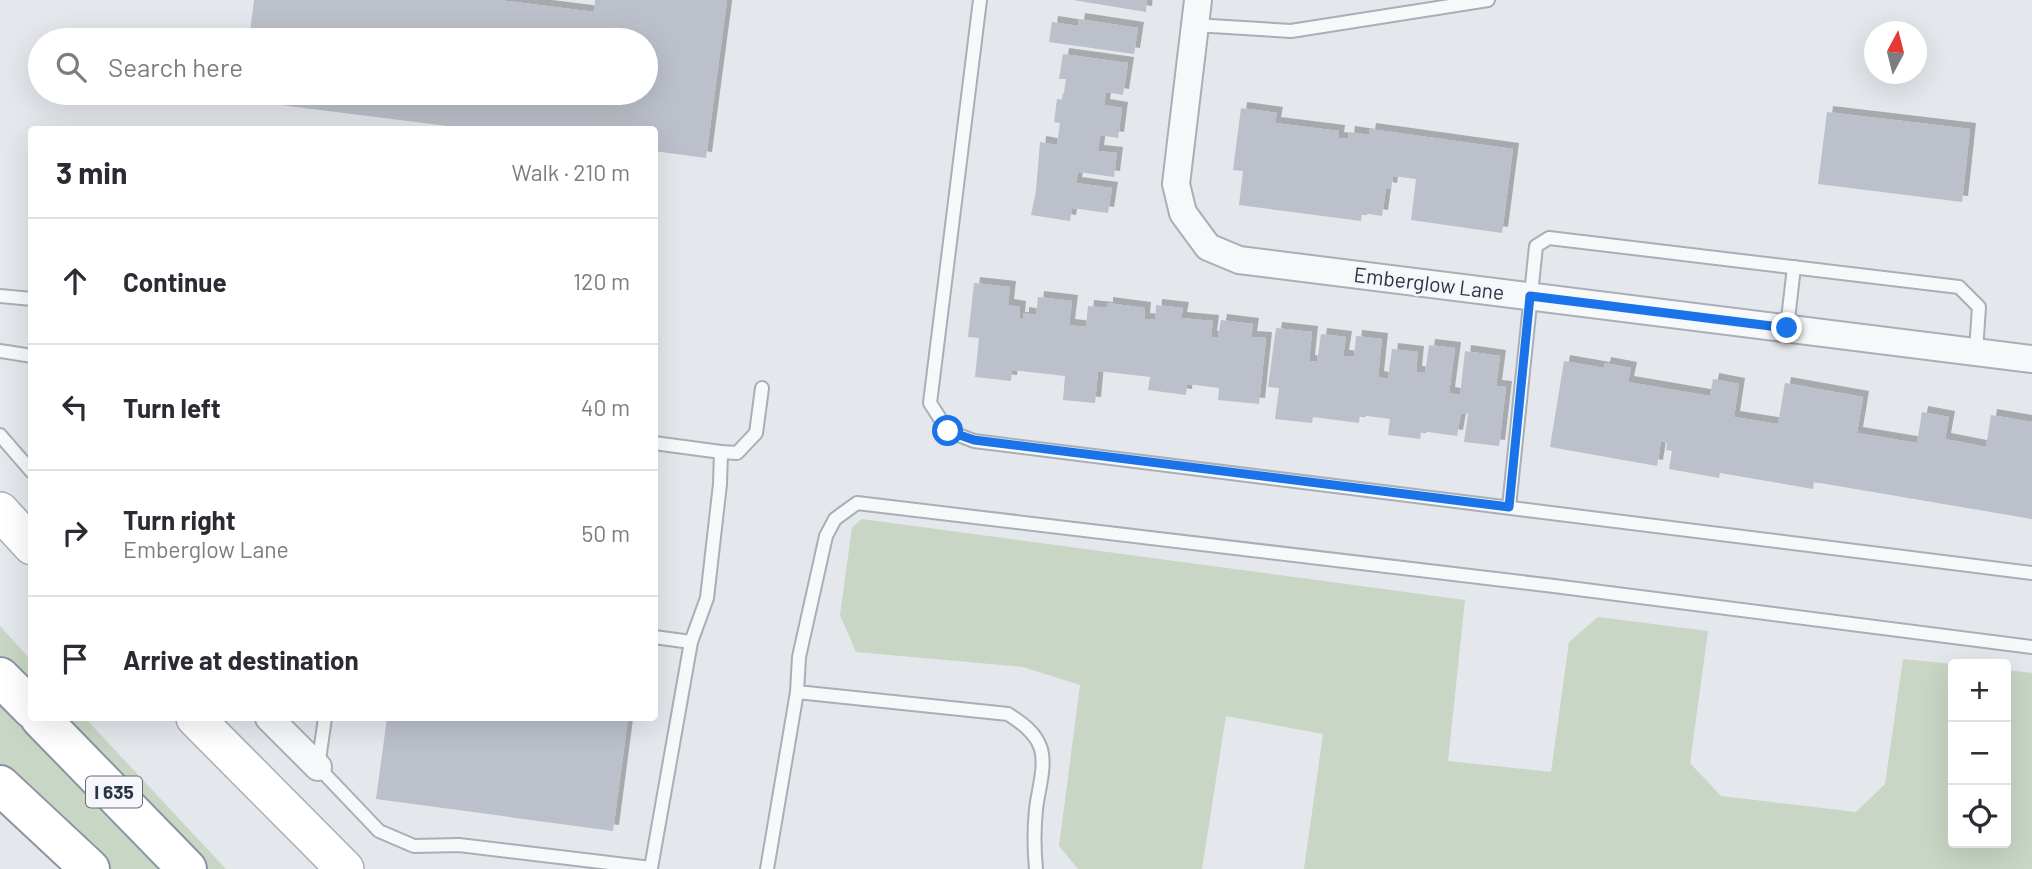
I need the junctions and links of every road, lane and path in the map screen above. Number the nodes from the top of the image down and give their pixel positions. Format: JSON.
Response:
{"nodes":[{"id":1,"x":980,"y":0,"type":"edge"},
{"id":2,"x":1488,"y":0,"type":"edge"},
{"id":3,"x":1196,"y":12,"type":"edge"},
{"id":4,"x":1794,"y":267,"type":"junction"},
{"id":5,"x":0,"y":296,"type":"edge"},
{"id":6,"x":1530,"y":296,"type":"junction"},
{"id":7,"x":28,"y":299,"type":"edge"},
{"id":8,"x":1787,"y":328,"type":"junction"},
{"id":9,"x":0,"y":351,"type":"edge"},
{"id":10,"x":1976,"y":351,"type":"junction"},
{"id":11,"x":28,"y":355,"type":"edge"},
{"id":12,"x":2032,"y":359,"type":"edge"},
{"id":13,"x":762,"y":388,"type":"dead end"},
{"id":14,"x":0,"y":435,"type":"edge"},
{"id":15,"x":658,"y":444,"type":"edge"},
{"id":16,"x":721,"y":452,"type":"junction"},
{"id":17,"x":28,"y":467,"type":"edge"},
{"id":18,"x":1509,"y":507,"type":"junction"},
{"id":19,"x":0,"y":511,"type":"edge"},
{"id":20,"x":28,"y":542,"type":"edge"},
{"id":21,"x":2032,"y":573,"type":"edge"},
{"id":22,"x":658,"y":638,"type":"edge"},
{"id":23,"x":691,"y":642,"type":"junction"},
{"id":24,"x":2032,"y":647,"type":"edge"},
{"id":25,"x":0,"y":677,"type":"edge"},
{"id":26,"x":797,"y":692,"type":"junction"},
{"id":27,"x":28,"y":705,"type":"edge"},
{"id":28,"x":43,"y":721,"type":"edge"},
{"id":29,"x":198,"y":721,"type":"edge"},
{"id":30,"x":272,"y":721,"type":"edge"},
{"id":31,"x":325,"y":721,"type":"edge"},
{"id":32,"x":318,"y":766,"type":"junction"},
{"id":33,"x":0,"y":785,"type":"edge"},
{"id":34,"x":90,"y":869,"type":"edge"},
{"id":35,"x":187,"y":869,"type":"edge"},
{"id":36,"x":345,"y":869,"type":"edge"},
{"id":37,"x":767,"y":869,"type":"edge"},
{"id":38,"x":1036,"y":869,"type":"edge"}],
"edges":[{"from":1,"to":18,"type":"lane"},
{"from":2,"to":3,"type":"lane"},
{"from":3,"to":6,"type":"street","name":"Emberglow Lane"},
{"from":4,"to":6,"type":"lane"},
{"from":4,"to":8,"type":"lane"},
{"from":4,"to":10,"type":"lane"},
{"from":5,"to":7,"type":"lane"},
{"from":6,"to":8,"type":"street","name":"Emberglow Lane"},
{"from":6,"to":18,"type":"lane"},
{"from":8,"to":10,"type":"street","name":"Emberglow Lane"},
{"from":9,"to":11,"type":"lane"},
{"from":10,"to":12,"type":"street","name":"Emberglow Lane"},
{"from":13,"to":16,"type":"lane"},
{"from":14,"to":17,"type":"lane"},
{"from":15,"to":16,"type":"lane"},
{"from":16,"to":23,"type":"lane"},
{"from":18,"to":21,"type":"lane"},
{"from":19,"to":20,"type":"main road"},
{"from":22,"to":23,"type":"lane"},
{"from":23,"to":32,"type":"lane"},
{"from":24,"to":26,"type":"lane"},
{"from":25,"to":27,"type":"highway"},
{"from":26,"to":37,"type":"lane"},
{"from":26,"to":38,"type":"lane"},
{"from":28,"to":35,"type":"highway","number":"I 635"},
{"from":29,"to":36,"type":"main road"},
{"from":30,"to":32,"type":"street"},
{"from":31,"to":32,"type":"lane"},
{"from":33,"to":34,"type":"highway"}]}
